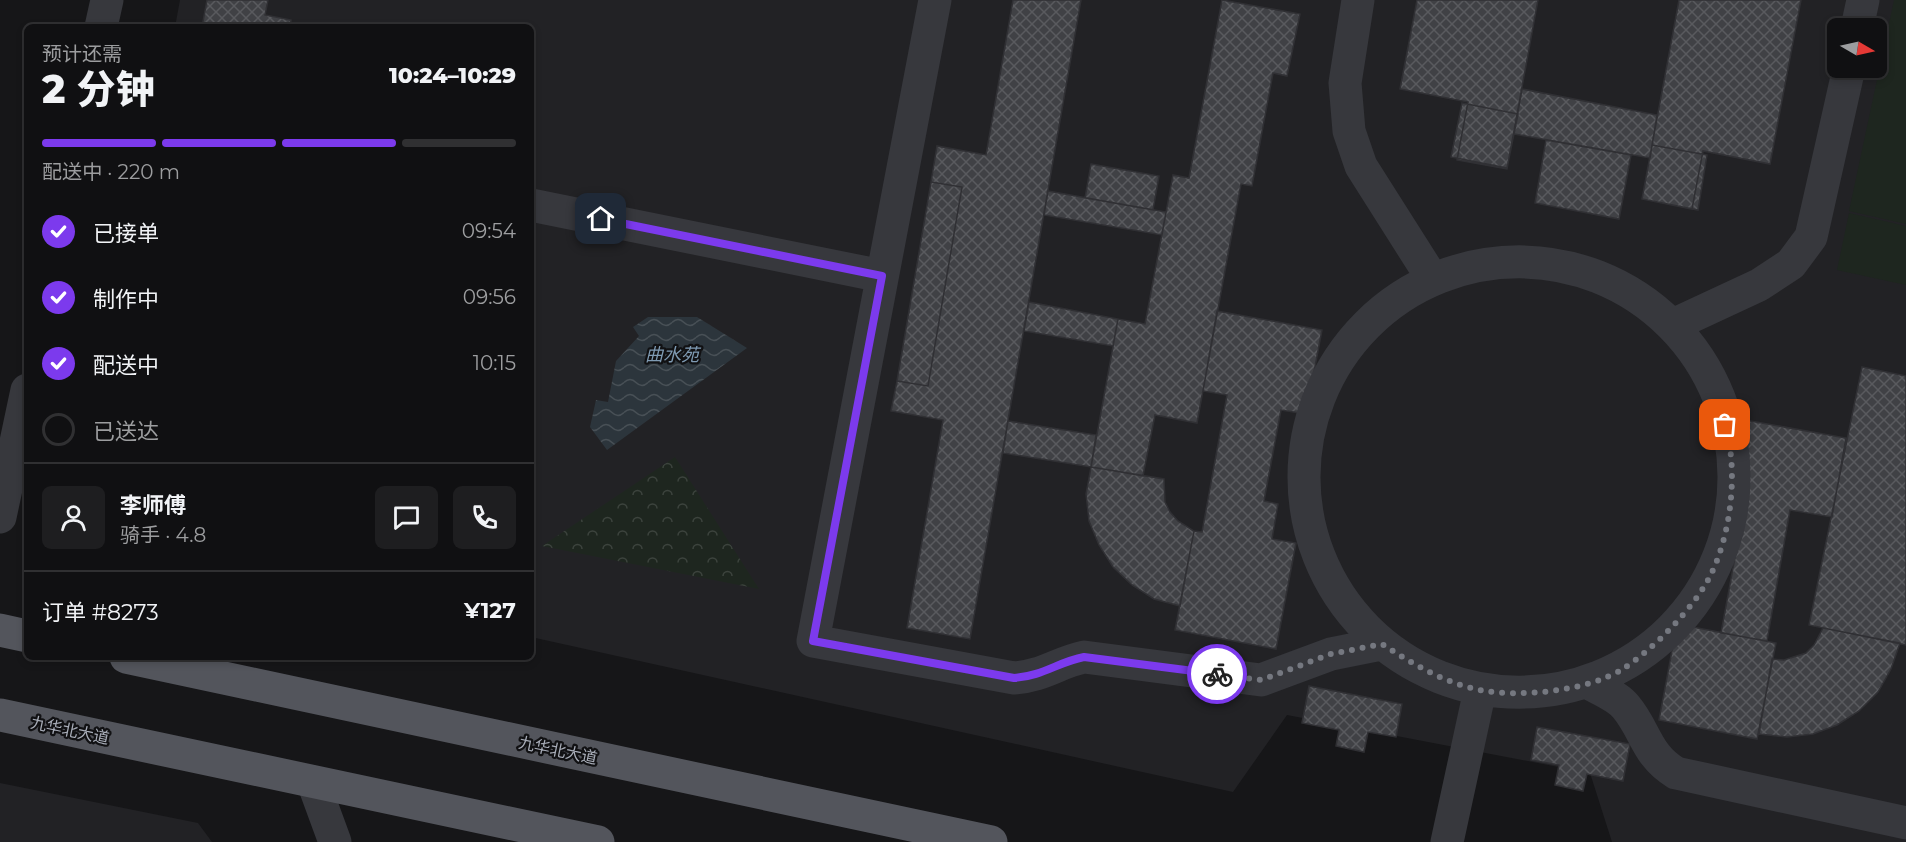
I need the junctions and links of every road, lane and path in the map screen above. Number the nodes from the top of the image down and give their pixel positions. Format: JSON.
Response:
{"nodes":[{"id":1,"x":107,"y":0,"type":"edge"},
{"id":2,"x":934,"y":0,"type":"edge"},
{"id":3,"x":1863,"y":0,"type":"edge"},
{"id":4,"x":1351,"y":1,"type":"edge"},
{"id":5,"x":1859,"y":18,"type":"edge"},
{"id":6,"x":102,"y":24,"type":"edge"},
{"id":7,"x":1847,"y":78,"type":"edge"},
{"id":8,"x":534,"y":206,"type":"edge"},
{"id":9,"x":882,"y":276,"type":"junction"},
{"id":10,"x":1432,"y":278,"type":"junction"},
{"id":11,"x":1673,"y":325,"type":"junction"},
{"id":12,"x":24,"y":404,"type":"edge"},
{"id":13,"x":0,"y":517,"type":"edge"},
{"id":14,"x":0,"y":630,"type":"edge"},
{"id":15,"x":24,"y":635,"type":"edge"},
{"id":16,"x":1382,"y":644,"type":"junction"},
{"id":17,"x":140,"y":660,"type":"edge"},
{"id":18,"x":1591,"y":684,"type":"junction"},
{"id":19,"x":1480,"y":690,"type":"junction"},
{"id":20,"x":0,"y":715,"type":"edge"},
{"id":21,"x":313,"y":782,"type":"junction"},
{"id":22,"x":1906,"y":823,"type":"edge"},
{"id":23,"x":335,"y":842,"type":"edge"},
{"id":24,"x":598,"y":842,"type":"edge"},
{"id":25,"x":991,"y":842,"type":"edge"},
{"id":26,"x":1447,"y":842,"type":"edge"}],
"edges":[{"from":1,"to":6,"type":"street"},
{"from":2,"to":9,"type":"street"},
{"from":3,"to":5,"type":"street"},
{"from":4,"to":10,"type":"street"},
{"from":7,"to":11,"type":"street"},
{"from":8,"to":9,"type":"street"},
{"from":9,"to":16,"type":"street"},
{"from":10,"to":11,"type":"street"},
{"from":10,"to":16,"type":"street"},
{"from":11,"to":18,"type":"street"},
{"from":12,"to":13,"type":"street"},
{"from":14,"to":15,"type":"main road"},
{"from":16,"to":19,"type":"street"},
{"from":17,"to":25,"type":"main road","name":"九华北大道"},
{"from":18,"to":19,"type":"street"},
{"from":18,"to":22,"type":"street"},
{"from":19,"to":26,"type":"street"},
{"from":20,"to":21,"type":"main road","name":"九华北大道"},
{"from":21,"to":23,"type":"street"},
{"from":21,"to":24,"type":"main road","name":"九华北大道"}]}
